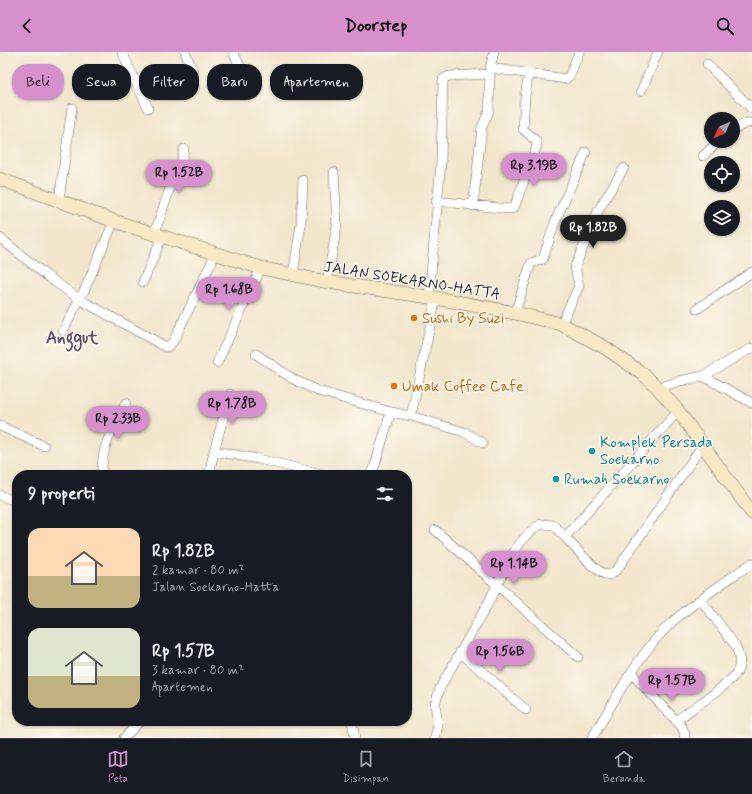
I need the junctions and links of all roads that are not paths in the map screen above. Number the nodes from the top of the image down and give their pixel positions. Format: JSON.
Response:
{"nodes":[{"id":1,"x":122,"y":52,"type":"edge"},
{"id":2,"x":185,"y":52,"type":"edge"},
{"id":3,"x":233,"y":52,"type":"edge"},
{"id":4,"x":494,"y":52,"type":"edge"},
{"id":5,"x":579,"y":52,"type":"edge"},
{"id":6,"x":658,"y":52,"type":"edge"},
{"id":7,"x":190,"y":64,"type":"edge"},
{"id":8,"x":239,"y":64,"type":"edge"},
{"id":9,"x":707,"y":64,"type":"dead end"},
{"id":10,"x":490,"y":71,"type":"junction"},
{"id":11,"x":529,"y":73,"type":"junction"},
{"id":12,"x":641,"y":91,"type":"dead end"},
{"id":13,"x":72,"y":108,"type":"dead end"},
{"id":14,"x":148,"y":108,"type":"dead end"},
{"id":15,"x":752,"y":109,"type":"edge"},
{"id":16,"x":752,"y":122,"type":"edge"},
{"id":17,"x":740,"y":126,"type":"edge"},
{"id":18,"x":712,"y":148,"type":"edge"},
{"id":19,"x":184,"y":149,"type":"dead end"},
{"id":20,"x":586,"y":152,"type":"dead end"},
{"id":21,"x":703,"y":156,"type":"dead end"},
{"id":22,"x":624,"y":168,"type":"dead end"},
{"id":23,"x":334,"y":172,"type":"dead end"},
{"id":24,"x":0,"y":179,"type":"edge"},
{"id":25,"x":303,"y":180,"type":"dead end"},
{"id":26,"x":59,"y":200,"type":"junction"},
{"id":27,"x":436,"y":201,"type":"junction"},
{"id":28,"x":473,"y":206,"type":"junction"},
{"id":29,"x":114,"y":221,"type":"junction"},
{"id":30,"x":158,"y":236,"type":"junction"},
{"id":31,"x":0,"y":238,"type":"edge"},
{"id":32,"x":215,"y":255,"type":"junction"},
{"id":33,"x":261,"y":268,"type":"junction"},
{"id":34,"x":752,"y":272,"type":"edge"},
{"id":35,"x":293,"y":275,"type":"junction"},
{"id":36,"x":143,"y":282,"type":"dead end"},
{"id":37,"x":327,"y":282,"type":"junction"},
{"id":38,"x":432,"y":297,"type":"junction"},
{"id":39,"x":80,"y":299,"type":"junction"},
{"id":40,"x":697,"y":309,"type":"dead end"},
{"id":41,"x":515,"y":313,"type":"junction"},
{"id":42,"x":561,"y":324,"type":"junction"},
{"id":43,"x":63,"y":330,"type":"dead end"},
{"id":44,"x":752,"y":348,"type":"edge"},
{"id":45,"x":256,"y":354,"type":"dead end"},
{"id":46,"x":216,"y":364,"type":"dead end"},
{"id":47,"x":703,"y":376,"type":"junction"},
{"id":48,"x":658,"y":388,"type":"junction"},
{"id":49,"x":230,"y":394,"type":"dead end"},
{"id":50,"x":126,"y":403,"type":"dead end"},
{"id":51,"x":752,"y":403,"type":"edge"},
{"id":52,"x":678,"y":411,"type":"junction"},
{"id":53,"x":390,"y":412,"type":"junction"},
{"id":54,"x":411,"y":416,"type":"junction"},
{"id":55,"x":0,"y":426,"type":"edge"},
{"id":56,"x":483,"y":443,"type":"dead end"},
{"id":57,"x":44,"y":446,"type":"dead end"},
{"id":58,"x":702,"y":446,"type":"junction"},
{"id":59,"x":214,"y":451,"type":"junction"},
{"id":60,"x":102,"y":470,"type":"edge"},
{"id":61,"x":210,"y":470,"type":"edge"},
{"id":62,"x":286,"y":470,"type":"edge"},
{"id":63,"x":373,"y":470,"type":"edge"},
{"id":64,"x":0,"y":495,"type":"edge"},
{"id":65,"x":12,"y":500,"type":"edge"},
{"id":66,"x":752,"y":513,"type":"edge"},
{"id":67,"x":435,"y":530,"type":"dead end"},
{"id":68,"x":565,"y":537,"type":"junction"},
{"id":69,"x":752,"y":563,"type":"edge"},
{"id":70,"x":498,"y":585,"type":"junction"},
{"id":71,"x":701,"y":600,"type":"junction"},
{"id":72,"x":460,"y":652,"type":"junction"},
{"id":73,"x":578,"y":657,"type":"dead end"},
{"id":74,"x":631,"y":674,"type":"junction"},
{"id":75,"x":526,"y":710,"type":"dead end"},
{"id":76,"x":676,"y":721,"type":"junction"},
{"id":77,"x":135,"y":726,"type":"edge"},
{"id":78,"x":353,"y":726,"type":"edge"},
{"id":79,"x":124,"y":738,"type":"edge"},
{"id":80,"x":355,"y":738,"type":"edge"},
{"id":81,"x":435,"y":738,"type":"edge"},
{"id":82,"x":592,"y":738,"type":"edge"},
{"id":83,"x":684,"y":738,"type":"edge"}],
"edges":[{"from":1,"to":14,"type":"street"},
{"from":2,"to":7,"type":"street"},
{"from":3,"to":8,"type":"street"},
{"from":4,"to":10,"type":"street"},
{"from":5,"to":11,"type":"street"},
{"from":6,"to":12,"type":"street"},
{"from":9,"to":15,"type":"street"},
{"from":10,"to":11,"type":"street"},
{"from":10,"to":27,"type":"street"},
{"from":10,"to":28,"type":"street"},
{"from":11,"to":28,"type":"street"},
{"from":13,"to":26,"type":"street"},
{"from":16,"to":17,"type":"street"},
{"from":18,"to":21,"type":"street"},
{"from":19,"to":30,"type":"street"},
{"from":20,"to":41,"type":"street"},
{"from":22,"to":42,"type":"street"},
{"from":23,"to":37,"type":"street"},
{"from":24,"to":26,"type":"main road","name":"JALAN SOEKARNO-HATTA"},
{"from":25,"to":35,"type":"street"},
{"from":26,"to":29,"type":"main road","name":"JALAN SOEKARNO-HATTA"},
{"from":27,"to":28,"type":"street"},
{"from":27,"to":38,"type":"street"},
{"from":29,"to":30,"type":"main road","name":"JALAN SOEKARNO-HATTA"},
{"from":29,"to":39,"type":"street"},
{"from":30,"to":32,"type":"main road","name":"JALAN SOEKARNO-HATTA"},
{"from":30,"to":36,"type":"street"},
{"from":31,"to":39,"type":"street"},
{"from":32,"to":33,"type":"main road","name":"JALAN SOEKARNO-HATTA"},
{"from":32,"to":39,"type":"street"},
{"from":33,"to":35,"type":"main road","name":"JALAN SOEKARNO-HATTA"},
{"from":33,"to":46,"type":"street"},
{"from":34,"to":40,"type":"street"},
{"from":35,"to":37,"type":"main road","name":"JALAN SOEKARNO-HATTA"},
{"from":37,"to":38,"type":"main road","name":"JALAN SOEKARNO-HATTA"},
{"from":38,"to":41,"type":"main road","name":"JALAN SOEKARNO-HATTA"},
{"from":38,"to":54,"type":"street"},
{"from":39,"to":43,"type":"street"},
{"from":41,"to":42,"type":"main road","name":"JALAN SOEKARNO-HATTA"},
{"from":42,"to":48,"type":"main road","name":"JALAN SOEKARNO-HATTA"},
{"from":44,"to":47,"type":"street"},
{"from":45,"to":53,"type":"street"},
{"from":47,"to":48,"type":"street"},
{"from":47,"to":51,"type":"street"},
{"from":48,"to":52,"type":"main road","name":"JALAN SOEKARNO-HATTA"},
{"from":49,"to":59,"type":"street"},
{"from":50,"to":60,"type":"street"},
{"from":52,"to":58,"type":"main road","name":"JALAN SOEKARNO-HATTA"},
{"from":52,"to":68,"type":"street"},
{"from":53,"to":54,"type":"street"},
{"from":53,"to":63,"type":"street"},
{"from":54,"to":56,"type":"street"},
{"from":55,"to":57,"type":"street"},
{"from":58,"to":66,"type":"main road","name":"JALAN SOEKARNO-HATTA"},
{"from":58,"to":68,"type":"street"},
{"from":59,"to":61,"type":"street"},
{"from":59,"to":62,"type":"street"},
{"from":64,"to":65,"type":"street"},
{"from":67,"to":70,"type":"street"},
{"from":68,"to":70,"type":"street"},
{"from":69,"to":71,"type":"street"},
{"from":70,"to":72,"type":"street"},
{"from":70,"to":73,"type":"street"},
{"from":71,"to":74,"type":"street"},
{"from":71,"to":76,"type":"street"},
{"from":72,"to":75,"type":"street"},
{"from":72,"to":81,"type":"street"},
{"from":74,"to":76,"type":"street"},
{"from":74,"to":82,"type":"street"},
{"from":76,"to":83,"type":"street"},
{"from":77,"to":79,"type":"street"},
{"from":78,"to":80,"type":"street"}]}
